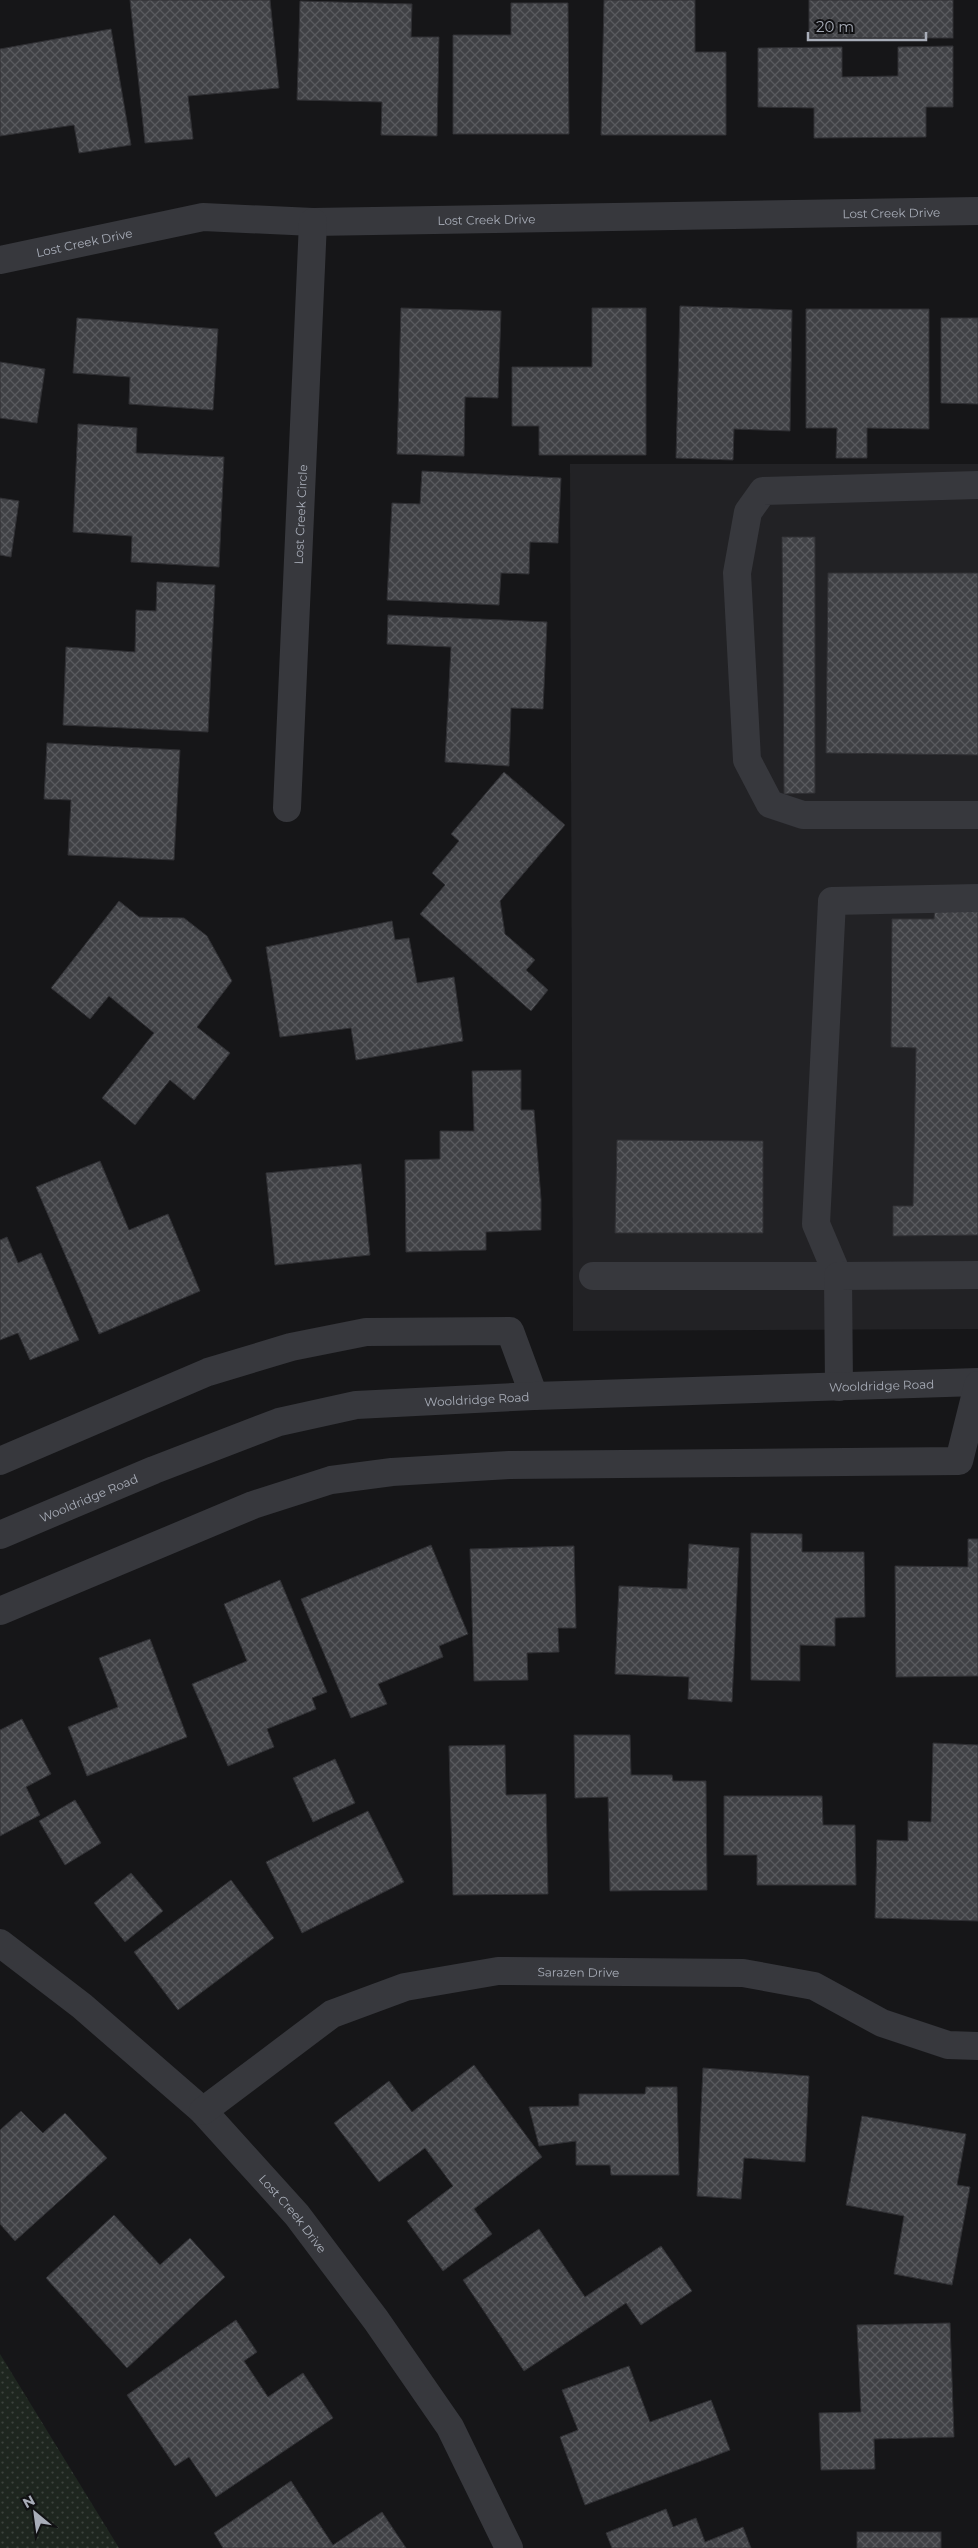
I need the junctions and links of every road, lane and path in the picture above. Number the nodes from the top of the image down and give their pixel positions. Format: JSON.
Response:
{"nodes":[{"id":1,"x":978,"y":211,"type":"edge"},
{"id":2,"x":313,"y":222,"type":"junction"},
{"id":3,"x":0,"y":260,"type":"edge"},
{"id":4,"x":978,"y":485,"type":"edge"},
{"id":5,"x":287,"y":808,"type":"dead end"},
{"id":6,"x":978,"y":815,"type":"edge"},
{"id":7,"x":978,"y":898,"type":"edge"},
{"id":8,"x":978,"y":1275,"type":"edge"},
{"id":9,"x":593,"y":1276,"type":"dead end"},
{"id":10,"x":838,"y":1276,"type":"junction"},
{"id":11,"x":978,"y":1384,"type":"edge"},
{"id":12,"x":839,"y":1387,"type":"junction"},
{"id":13,"x":534,"y":1396,"type":"junction"},
{"id":14,"x":0,"y":1461,"type":"edge"},
{"id":15,"x":0,"y":1535,"type":"edge"},
{"id":16,"x":0,"y":1611,"type":"edge"},
{"id":17,"x":0,"y":1943,"type":"edge"},
{"id":18,"x":978,"y":2046,"type":"edge"},
{"id":19,"x":202,"y":2111,"type":"junction"},
{"id":20,"x":509,"y":2548,"type":"edge"}],
"edges":[{"from":1,"to":2,"type":"street","name":"Lost Creek Drive"},
{"from":2,"to":3,"type":"street","name":"Lost Creek Drive"},
{"from":2,"to":5,"type":"street","name":"Lost Creek Circle"},
{"from":4,"to":6,"type":"street"},
{"from":7,"to":10,"type":"street"},
{"from":8,"to":10,"type":"street"},
{"from":9,"to":10,"type":"street"},
{"from":10,"to":12,"type":"street"},
{"from":11,"to":12,"type":"street","name":"Wooldridge Road"},
{"from":11,"to":16,"type":"street"},
{"from":12,"to":13,"type":"street","name":"Wooldridge Road"},
{"from":13,"to":14,"type":"street"},
{"from":13,"to":15,"type":"street","name":"Wooldridge Road"},
{"from":17,"to":19,"type":"street","name":"Lost Creek Drive"},
{"from":18,"to":19,"type":"street","name":"Sarazen Drive"},
{"from":19,"to":20,"type":"street","name":"Lost Creek Drive"}]}
